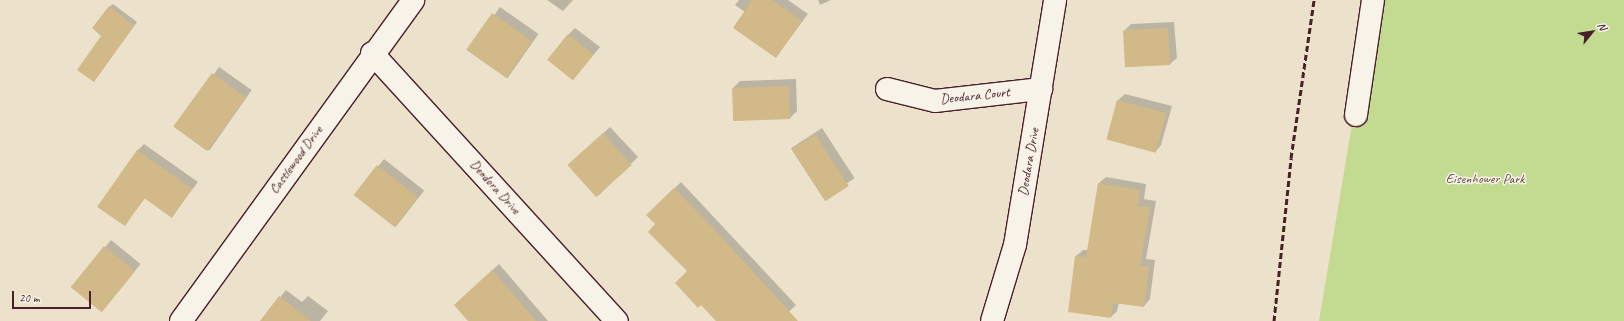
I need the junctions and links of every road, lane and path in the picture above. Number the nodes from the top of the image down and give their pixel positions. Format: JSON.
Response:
{"nodes":[{"id":1,"x":413,"y":0,"type":"edge"},
{"id":2,"x":1055,"y":0,"type":"edge"},
{"id":3,"x":1374,"y":0,"type":"edge"},
{"id":4,"x":372,"y":53,"type":"junction"},
{"id":5,"x":887,"y":88,"type":"dead end"},
{"id":6,"x":1041,"y":89,"type":"junction"},
{"id":7,"x":1356,"y":115,"type":"dead end"},
{"id":8,"x":181,"y":321,"type":"edge"},
{"id":9,"x":617,"y":321,"type":"edge"},
{"id":10,"x":992,"y":321,"type":"edge"}],
"edges":[{"from":1,"to":4,"type":"street","name":"Castlewood Drive"},
{"from":2,"to":6,"type":"street","name":"Deodara Drive"},
{"from":3,"to":7,"type":"street"},
{"from":4,"to":8,"type":"street","name":"Castlewood Drive"},
{"from":4,"to":9,"type":"street","name":"Deodora Drive"},
{"from":5,"to":6,"type":"street","name":"Deodara Court"},
{"from":6,"to":10,"type":"street","name":"Deodara Drive"}]}
